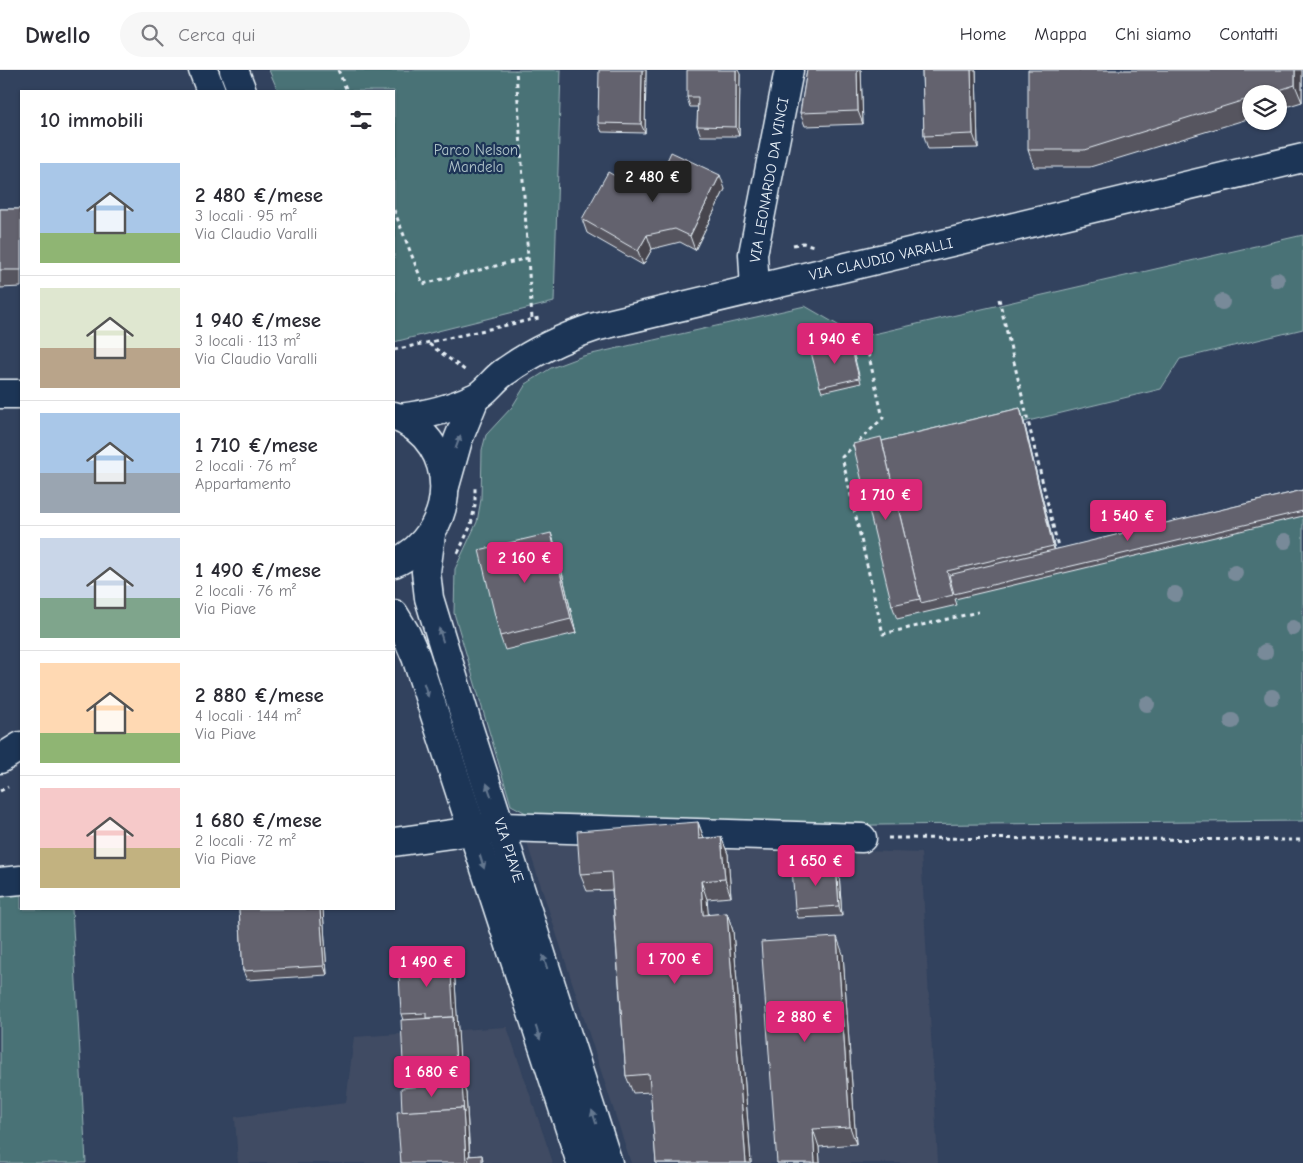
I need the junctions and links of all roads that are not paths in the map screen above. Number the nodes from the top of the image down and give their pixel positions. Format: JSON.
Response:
{"nodes":[{"id":1,"x":203,"y":70,"type":"edge"},
{"id":2,"x":234,"y":70,"type":"edge"},
{"id":3,"x":789,"y":70,"type":"edge"},
{"id":4,"x":210,"y":90,"type":"edge"},
{"id":5,"x":242,"y":90,"type":"edge"},
{"id":6,"x":1303,"y":158,"type":"edge"},
{"id":7,"x":754,"y":289,"type":"junction"},
{"id":8,"x":472,"y":386,"type":"junction"},
{"id":9,"x":0,"y":394,"type":"edge"},
{"id":10,"x":20,"y":394,"type":"edge"},
{"id":11,"x":397,"y":417,"type":"edge"},
{"id":12,"x":444,"y":487,"type":"junction"},
{"id":13,"x":431,"y":534,"type":"junction"},
{"id":14,"x":395,"y":562,"type":"edge"},
{"id":15,"x":395,"y":616,"type":"edge"},
{"id":16,"x":20,"y":747,"type":"edge"},
{"id":17,"x":0,"y":759,"type":"edge"},
{"id":18,"x":502,"y":827,"type":"junction"},
{"id":19,"x":472,"y":831,"type":"junction"},
{"id":20,"x":862,"y":838,"type":"road end"},
{"id":21,"x":395,"y":842,"type":"edge"},
{"id":22,"x":20,"y":880,"type":"edge"},
{"id":23,"x":0,"y":882,"type":"edge"},
{"id":24,"x":581,"y":1163,"type":"edge"},
{"id":25,"x":608,"y":1163,"type":"edge"}],
"edges":[{"from":1,"to":4,"type":"street"},
{"from":2,"to":5,"type":"street"},
{"from":3,"to":7,"type":"street","name":"VIA LEONARDO DA VINCI"},
{"from":6,"to":7,"type":"street","name":"VIA CLAUDIO VARALLI"},
{"from":7,"to":8,"type":"street","name":"VIA CLAUDIO VARALLI"},
{"from":8,"to":11,"type":"street","name":"VIA CLAUDIO VARALLI"},
{"from":12,"to":8,"type":"street","name":"VIA CLAUDIO VARALLI","one_way":true},
{"from":9,"to":10,"type":"street"},
{"from":11,"to":12,"type":"street"},
{"from":12,"to":13,"type":"street"},
{"from":13,"to":14,"type":"street"},
{"from":18,"to":13,"type":"street","name":"VIA PIAVE","one_way":true},
{"from":15,"to":19,"type":"street","name":"VIA PIAVE","one_way":true},
{"from":16,"to":17,"type":"street"},
{"from":18,"to":19,"type":"street"},
{"from":18,"to":20,"type":"street"},
{"from":25,"to":18,"type":"street","name":"VIA PIAVE","one_way":true},
{"from":19,"to":21,"type":"street"},
{"from":19,"to":24,"type":"street","name":"VIA PIAVE","one_way":true},
{"from":22,"to":23,"type":"street"}]}
